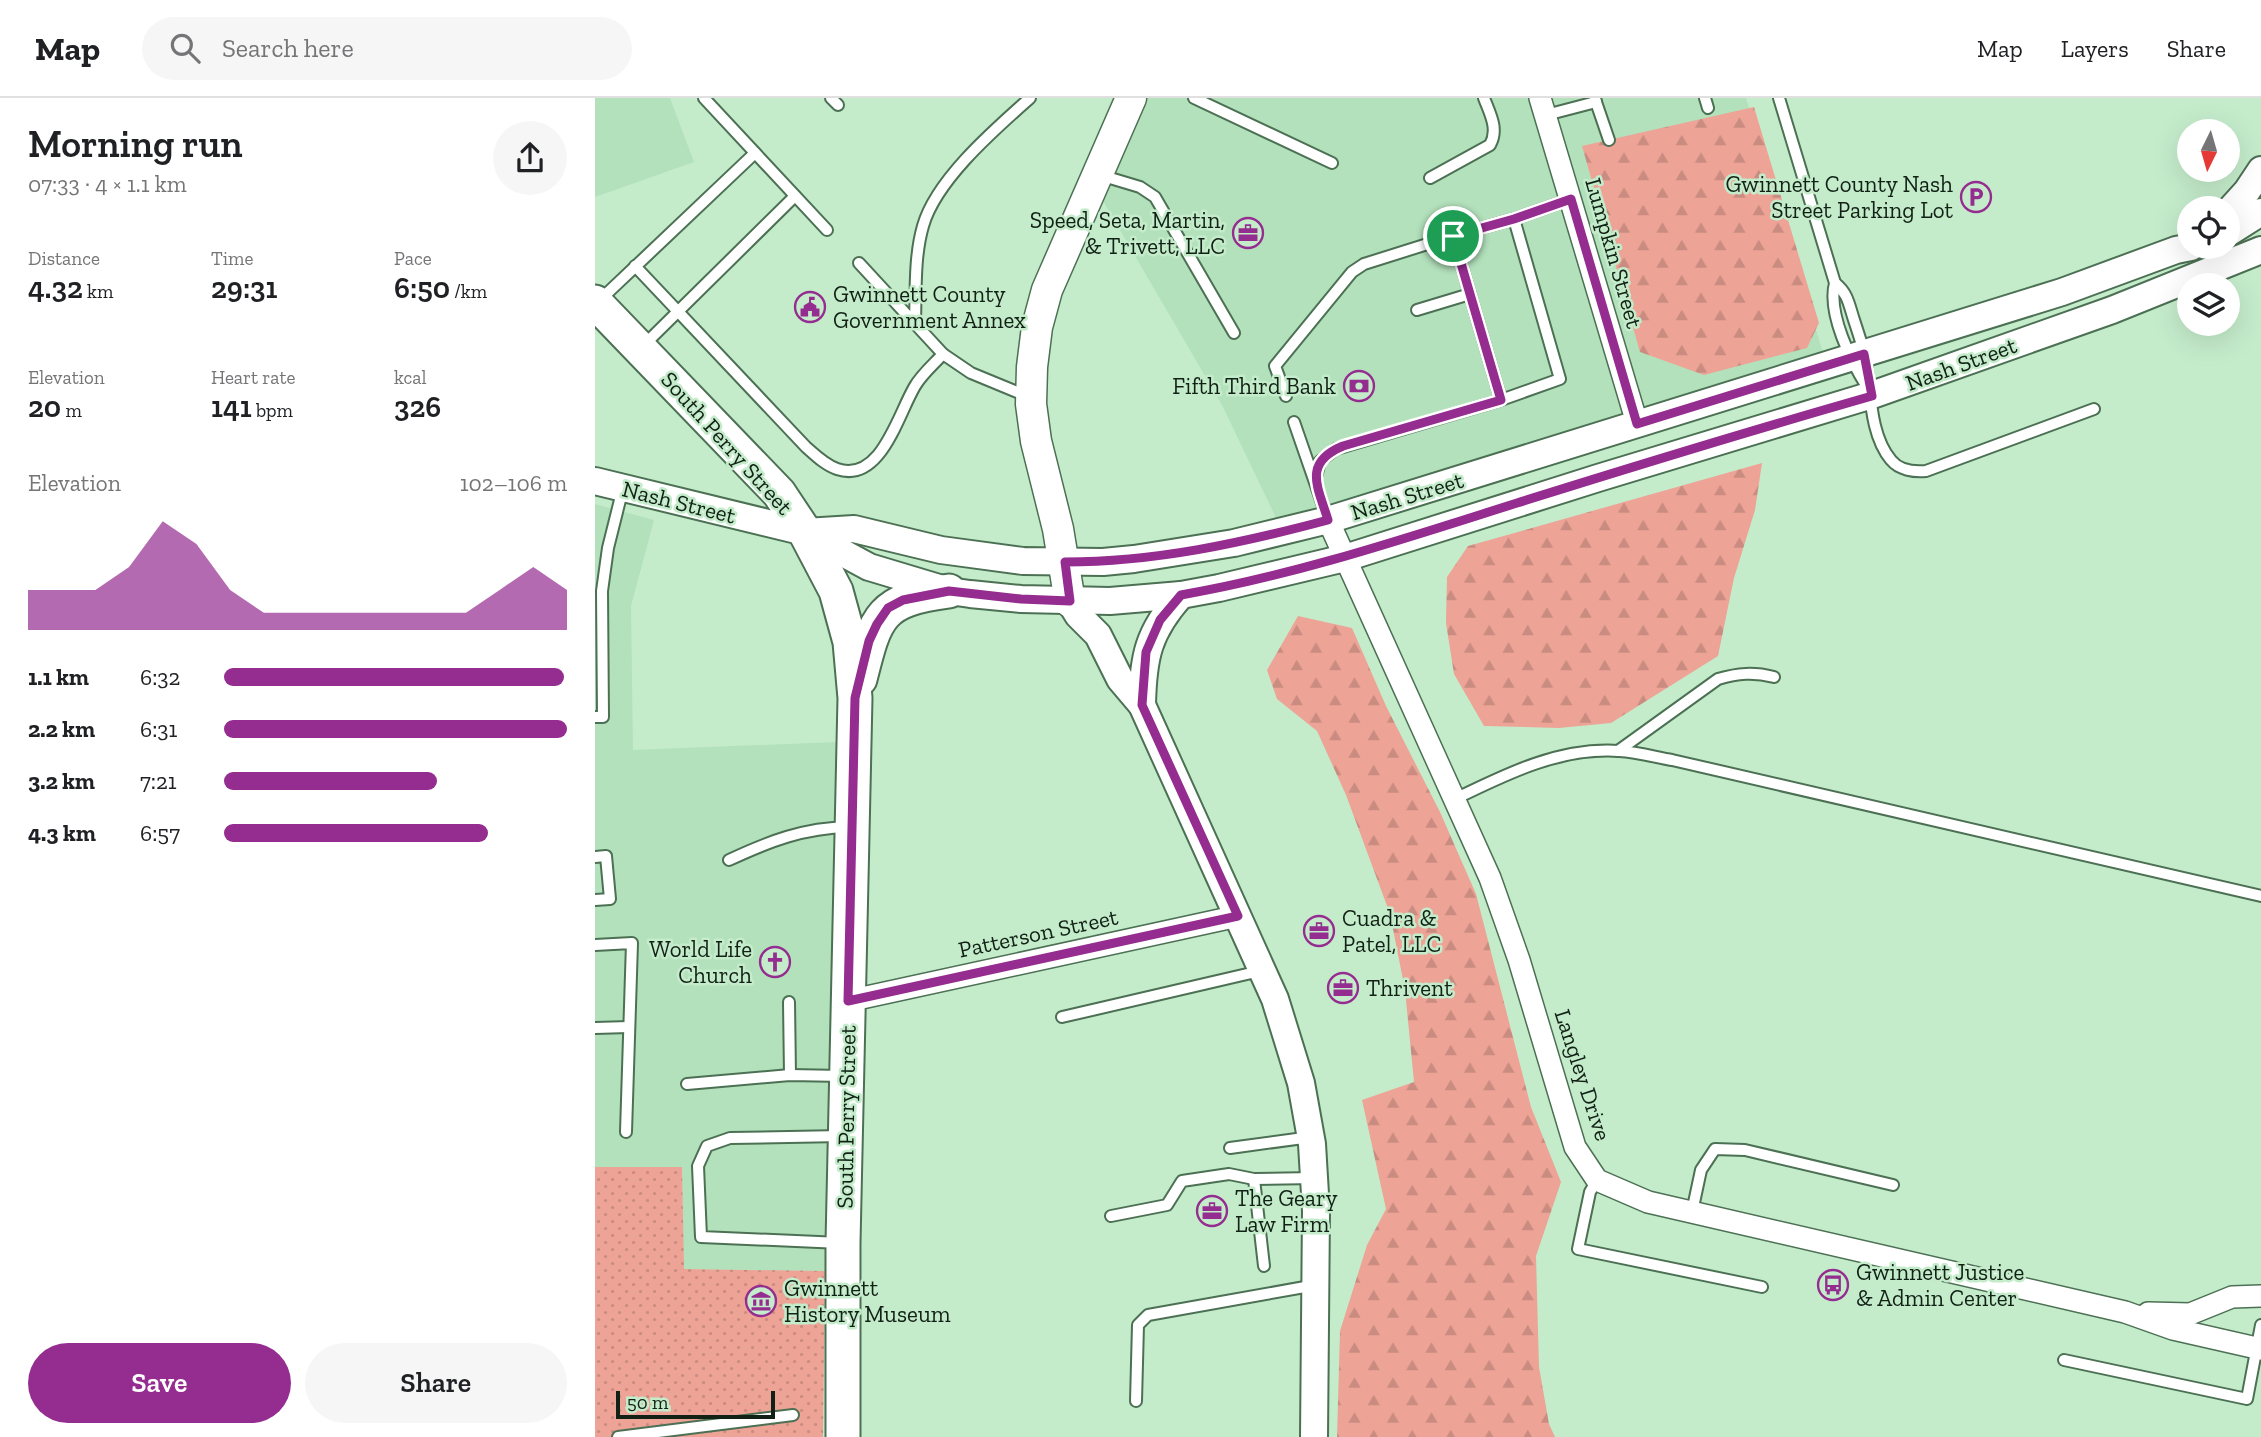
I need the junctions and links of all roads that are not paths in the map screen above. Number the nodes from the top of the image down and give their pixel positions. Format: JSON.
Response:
{"nodes":[{"id":1,"x":704,"y":98,"type":"edge"},
{"id":2,"x":1030,"y":98,"type":"edge"},
{"id":3,"x":1131,"y":98,"type":"edge"},
{"id":4,"x":1194,"y":98,"type":"edge"},
{"id":5,"x":1484,"y":98,"type":"edge"},
{"id":6,"x":1779,"y":98,"type":"edge"},
{"id":7,"x":1596,"y":100,"type":"edge"},
{"id":8,"x":1543,"y":107,"type":"edge"},
{"id":9,"x":1609,"y":140,"type":"dead end"},
{"id":10,"x":755,"y":153,"type":"junction"},
{"id":11,"x":1332,"y":163,"type":"dead end"},
{"id":12,"x":2261,"y":170,"type":"edge"},
{"id":13,"x":1097,"y":174,"type":"junction"},
{"id":14,"x":1430,"y":178,"type":"dead end"},
{"id":15,"x":795,"y":196,"type":"junction"},
{"id":16,"x":2240,"y":198,"type":"edge"},
{"id":17,"x":1571,"y":199,"type":"junction"},
{"id":18,"x":2261,"y":212,"type":"edge"},
{"id":19,"x":1514,"y":219,"type":"junction"},
{"id":20,"x":2240,"y":225,"type":"edge"},
{"id":21,"x":827,"y":230,"type":"dead end"},
{"id":22,"x":1453,"y":236,"type":"junction"},
{"id":23,"x":2177,"y":248,"type":"edge"},
{"id":24,"x":2261,"y":250,"type":"edge"},
{"id":25,"x":859,"y":263,"type":"dead end"},
{"id":26,"x":635,"y":266,"type":"junction"},
{"id":27,"x":1470,"y":295,"type":"junction"},
{"id":28,"x":596,"y":303,"type":"edge"},
{"id":29,"x":1417,"y":310,"type":"dead end"},
{"id":30,"x":679,"y":311,"type":"junction"},
{"id":31,"x":915,"y":324,"type":"junction"},
{"id":32,"x":1234,"y":333,"type":"dead end"},
{"id":33,"x":641,"y":348,"type":"junction"},
{"id":34,"x":943,"y":354,"type":"junction"},
{"id":35,"x":1857,"y":356,"type":"junction"},
{"id":36,"x":1286,"y":396,"type":"dead end"},
{"id":37,"x":1872,"y":396,"type":"junction"},
{"id":38,"x":1031,"y":398,"type":"junction"},
{"id":39,"x":1501,"y":400,"type":"junction"},
{"id":40,"x":2094,"y":409,"type":"dead end"},
{"id":41,"x":1294,"y":422,"type":"dead end"},
{"id":42,"x":1637,"y":424,"type":"junction"},
{"id":43,"x":595,"y":481,"type":"edge"},
{"id":44,"x":1315,"y":481,"type":"junction"},
{"id":45,"x":624,"y":488,"type":"junction"},
{"id":46,"x":1328,"y":520,"type":"junction"},
{"id":47,"x":805,"y":532,"type":"junction"},
{"id":48,"x":595,"y":548,"type":"edge"},
{"id":49,"x":608,"y":548,"type":"junction"},
{"id":50,"x":1345,"y":558,"type":"junction"},
{"id":51,"x":1065,"y":562,"type":"junction"},
{"id":52,"x":949,"y":591,"type":"junction"},
{"id":53,"x":1181,"y":595,"type":"junction"},
{"id":54,"x":1070,"y":601,"type":"junction"},
{"id":55,"x":1775,"y":677,"type":"dead end"},
{"id":56,"x":855,"y":698,"type":"junction"},
{"id":57,"x":1142,"y":705,"type":"junction"},
{"id":58,"x":595,"y":717,"type":"edge"},
{"id":59,"x":1618,"y":751,"type":"junction"},
{"id":60,"x":1455,"y":799,"type":"junction"},
{"id":61,"x":852,"y":827,"type":"junction"},
{"id":62,"x":595,"y":857,"type":"edge"},
{"id":63,"x":729,"y":860,"type":"dead end"},
{"id":64,"x":2261,"y":896,"type":"edge"},
{"id":65,"x":595,"y":900,"type":"edge"},
{"id":66,"x":1238,"y":916,"type":"junction"},
{"id":67,"x":595,"y":945,"type":"edge"},
{"id":68,"x":1263,"y":970,"type":"junction"},
{"id":69,"x":848,"y":1001,"type":"junction"},
{"id":70,"x":789,"y":1002,"type":"dead end"},
{"id":71,"x":1062,"y":1017,"type":"dead end"},
{"id":72,"x":629,"y":1027,"type":"junction"},
{"id":73,"x":595,"y":1028,"type":"edge"},
{"id":74,"x":790,"y":1075,"type":"junction"},
{"id":75,"x":846,"y":1076,"type":"junction"},
{"id":76,"x":687,"y":1084,"type":"dead end"},
{"id":77,"x":626,"y":1132,"type":"dead end"},
{"id":78,"x":845,"y":1136,"type":"junction"},
{"id":79,"x":1311,"y":1137,"type":"junction"},
{"id":80,"x":1230,"y":1148,"type":"dead end"},
{"id":81,"x":1315,"y":1178,"type":"junction"},
{"id":82,"x":1254,"y":1179,"type":"junction"},
{"id":83,"x":1597,"y":1180,"type":"junction"},
{"id":84,"x":1893,"y":1185,"type":"dead end"},
{"id":85,"x":1692,"y":1212,"type":"junction"},
{"id":86,"x":1111,"y":1216,"type":"dead end"},
{"id":87,"x":843,"y":1243,"type":"junction"},
{"id":88,"x":1264,"y":1266,"type":"dead end"},
{"id":89,"x":1315,"y":1285,"type":"junction"},
{"id":90,"x":1762,"y":1287,"type":"dead end"},
{"id":91,"x":2261,"y":1296,"type":"edge"},
{"id":92,"x":2125,"y":1312,"type":"junction"},
{"id":93,"x":2261,"y":1325,"type":"edge"},
{"id":94,"x":2259,"y":1349,"type":"edge"},
{"id":95,"x":2064,"y":1360,"type":"dead end"},
{"id":96,"x":1136,"y":1401,"type":"dead end"},
{"id":97,"x":793,"y":1415,"type":"dead end"},
{"id":98,"x":702,"y":1432,"type":"edge"},
{"id":99,"x":618,"y":1437,"type":"edge"},
{"id":100,"x":843,"y":1437,"type":"edge"},
{"id":101,"x":1314,"y":1437,"type":"edge"}],
"edges":[{"from":1,"to":10,"type":"lane"},
{"from":2,"to":31,"type":"lane"},
{"from":3,"to":13,"type":"main road"},
{"from":4,"to":11,"type":"lane"},
{"from":5,"to":14,"type":"lane"},
{"from":6,"to":35,"type":"lane"},
{"from":7,"to":8,"type":"lane"},
{"from":7,"to":9,"type":"lane"},
{"from":8,"to":17,"type":"street","name":"Lumpkin Street"},
{"from":10,"to":15,"type":"lane"},
{"from":10,"to":26,"type":"lane"},
{"from":12,"to":16,"type":"street"},
{"from":13,"to":32,"type":"lane"},
{"from":13,"to":38,"type":"main road"},
{"from":15,"to":21,"type":"lane"},
{"from":15,"to":30,"type":"lane"},
{"from":17,"to":19,"type":"lane"},
{"from":17,"to":42,"type":"street","name":"Lumpkin Street"},
{"from":18,"to":20,"type":"street"},
{"from":19,"to":22,"type":"lane"},
{"from":19,"to":39,"type":"lane"},
{"from":22,"to":27,"type":"lane"},
{"from":22,"to":36,"type":"lane"},
{"from":23,"to":35,"type":"street","name":"Nash Street"},
{"from":24,"to":37,"type":"street","name":"Nash Street"},
{"from":25,"to":31,"type":"lane"},
{"from":26,"to":28,"type":"lane"},
{"from":26,"to":30,"type":"lane"},
{"from":27,"to":29,"type":"lane"},
{"from":27,"to":39,"type":"lane"},
{"from":28,"to":33,"type":"main road","name":"South Perry Street"},
{"from":30,"to":33,"type":"lane"},
{"from":30,"to":34,"type":"lane"},
{"from":31,"to":34,"type":"lane"},
{"from":33,"to":47,"type":"main road","name":"South Perry Street"},
{"from":34,"to":38,"type":"lane"},
{"from":35,"to":37,"type":"lane"},
{"from":35,"to":42,"type":"street","name":"Nash Street"},
{"from":37,"to":40,"type":"lane"},
{"from":37,"to":50,"type":"street","name":"Nash Street"},
{"from":38,"to":51,"type":"main road"},
{"from":39,"to":44,"type":"lane"},
{"from":41,"to":44,"type":"lane"},
{"from":42,"to":46,"type":"street","name":"Nash Street"},
{"from":43,"to":45,"type":"street","name":"Nash Street"},
{"from":44,"to":46,"type":"lane"},
{"from":45,"to":47,"type":"street","name":"Nash Street"},
{"from":45,"to":49,"type":"lane"},
{"from":46,"to":50,"type":"street","name":"Langley Drive"},
{"from":46,"to":51,"type":"street","name":"Nash Street"},
{"from":47,"to":51,"type":"street","name":"Nash Street"},
{"from":47,"to":52,"type":"street","name":"Nash Street"},
{"from":47,"to":56,"type":"main road","name":"South Perry Street"},
{"from":48,"to":49,"type":"lane"},
{"from":49,"to":58,"type":"lane"},
{"from":50,"to":53,"type":"street","name":"Nash Street"},
{"from":50,"to":60,"type":"street","name":"Langley Drive"},
{"from":51,"to":54,"type":"main road"},
{"from":52,"to":54,"type":"street","name":"Nash Street"},
{"from":52,"to":56,"type":"main road"},
{"from":53,"to":54,"type":"street","name":"Nash Street"},
{"from":53,"to":57,"type":"street"},
{"from":54,"to":57,"type":"street"},
{"from":55,"to":59,"type":"lane"},
{"from":56,"to":61,"type":"main road","name":"South Perry Street"},
{"from":57,"to":66,"type":"street"},
{"from":59,"to":60,"type":"lane"},
{"from":59,"to":64,"type":"lane"},
{"from":60,"to":83,"type":"street","name":"Langley Drive"},
{"from":61,"to":63,"type":"lane"},
{"from":61,"to":69,"type":"main road","name":"South Perry Street"},
{"from":62,"to":65,"type":"lane"},
{"from":66,"to":68,"type":"street"},
{"from":66,"to":69,"type":"street","name":"Patterson Street"},
{"from":67,"to":72,"type":"lane"},
{"from":68,"to":71,"type":"lane"},
{"from":68,"to":79,"type":"street"},
{"from":69,"to":75,"type":"main road","name":"South Perry Street"},
{"from":70,"to":74,"type":"lane"},
{"from":72,"to":73,"type":"lane"},
{"from":72,"to":77,"type":"lane"},
{"from":74,"to":75,"type":"lane"},
{"from":74,"to":76,"type":"lane"},
{"from":75,"to":78,"type":"main road","name":"South Perry Street"},
{"from":78,"to":87,"type":"main road","name":"South Perry Street"},
{"from":78,"to":87,"type":"lane"},
{"from":79,"to":80,"type":"lane"},
{"from":79,"to":81,"type":"street"},
{"from":81,"to":82,"type":"lane"},
{"from":81,"to":89,"type":"street"},
{"from":82,"to":86,"type":"lane"},
{"from":82,"to":88,"type":"lane"},
{"from":83,"to":85,"type":"street"},
{"from":83,"to":90,"type":"lane"},
{"from":84,"to":85,"type":"lane"},
{"from":85,"to":92,"type":"street"},
{"from":87,"to":100,"type":"main road","name":"South Perry Street"},
{"from":89,"to":96,"type":"lane"},
{"from":89,"to":101,"type":"street"},
{"from":91,"to":92,"type":"street"},
{"from":92,"to":94,"type":"street"},
{"from":93,"to":94,"type":"lane"},
{"from":94,"to":95,"type":"lane"},
{"from":97,"to":98,"type":"lane"},
{"from":98,"to":99,"type":"lane"}]}
